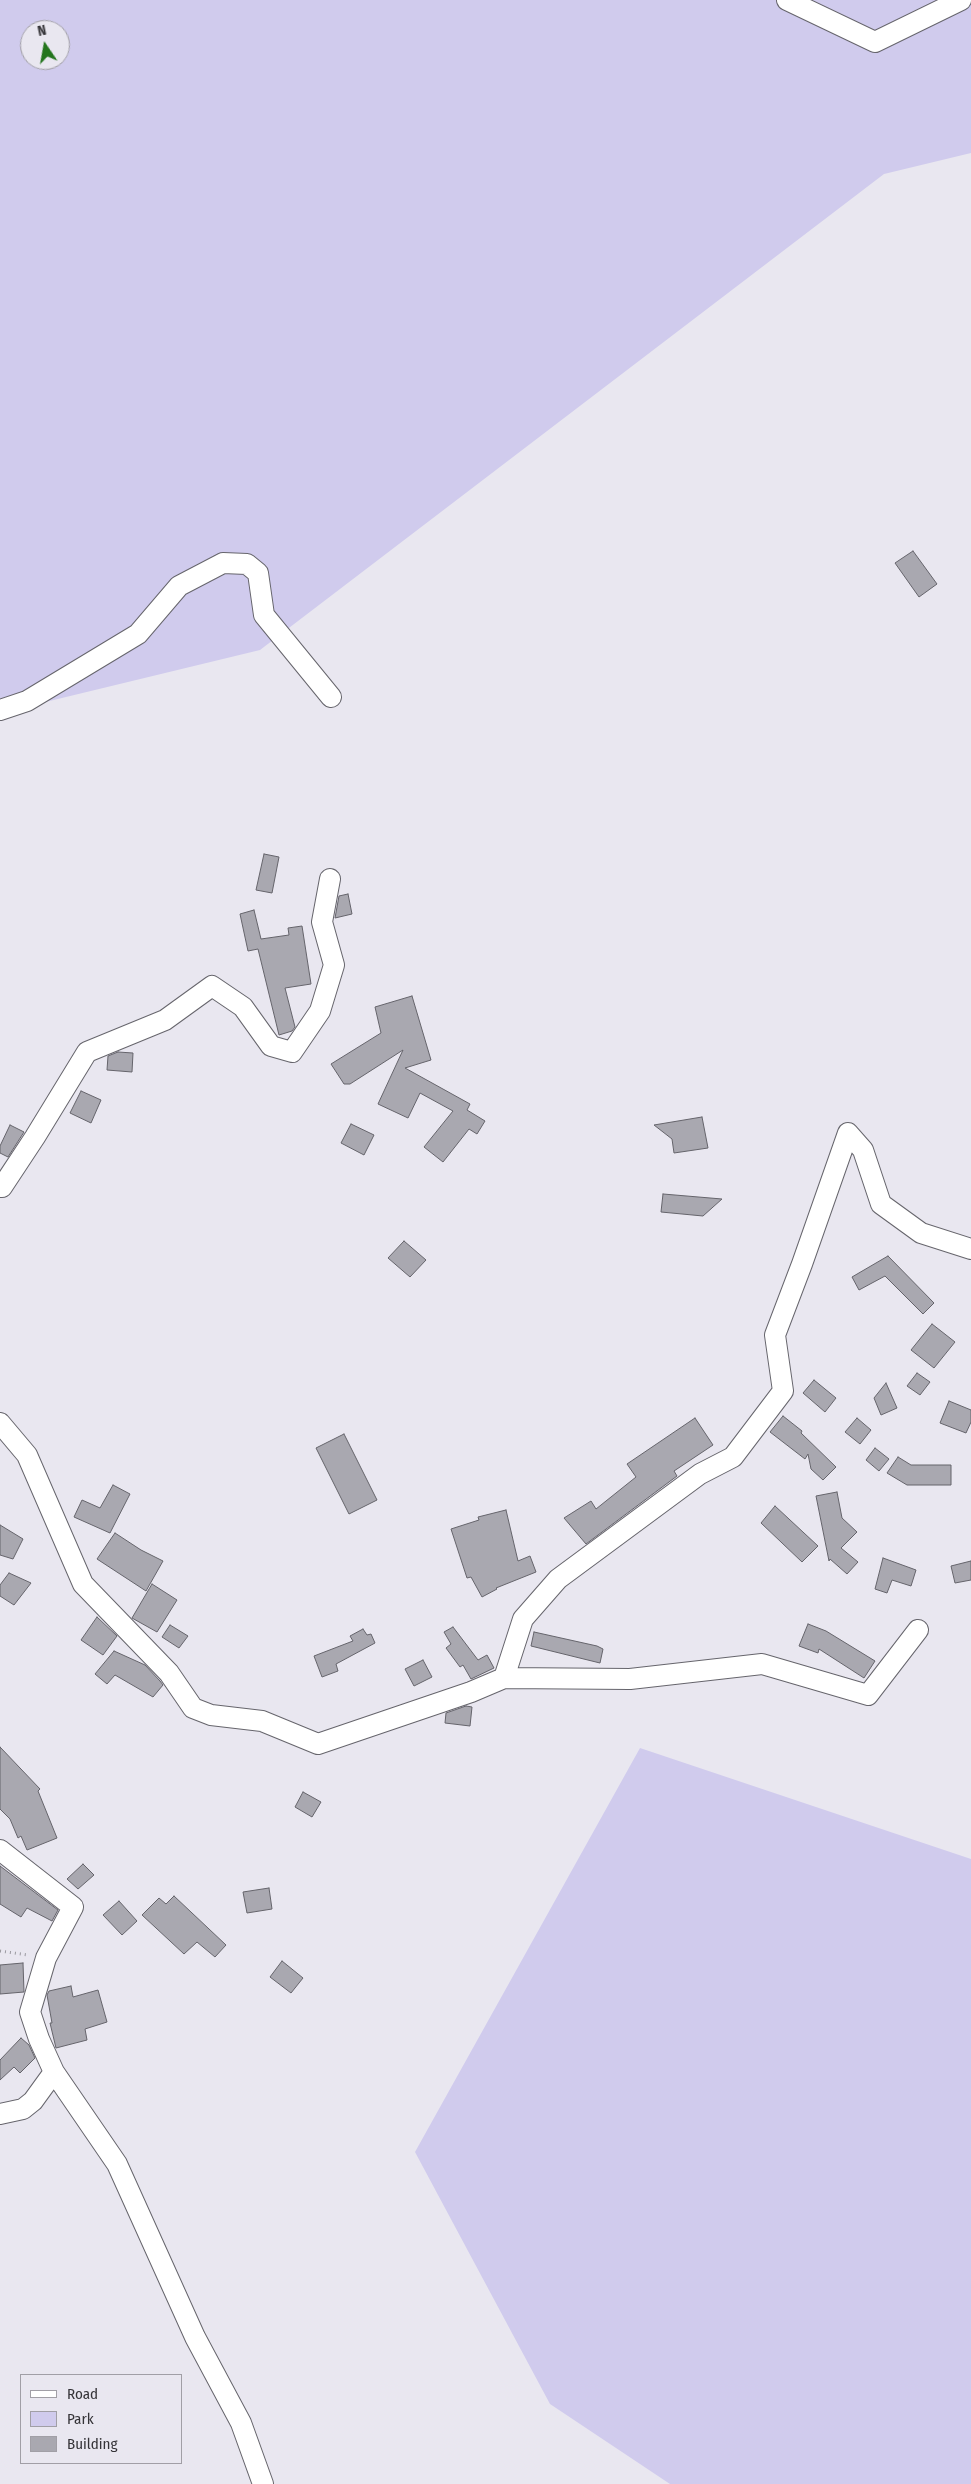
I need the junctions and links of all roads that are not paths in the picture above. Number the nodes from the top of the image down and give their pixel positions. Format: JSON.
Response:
{"nodes":[{"id":1,"x":787,"y":0,"type":"edge"},
{"id":2,"x":961,"y":0,"type":"edge"},
{"id":3,"x":330,"y":697,"type":"dead end"},
{"id":4,"x":0,"y":710,"type":"edge"},
{"id":5,"x":330,"y":879,"type":"dead end"},
{"id":6,"x":0,"y":1187,"type":"edge"},
{"id":7,"x":971,"y":1250,"type":"edge"},
{"id":8,"x":0,"y":1423,"type":"edge"},
{"id":9,"x":918,"y":1630,"type":"dead end"},
{"id":10,"x":504,"y":1678,"type":"junction"},
{"id":11,"x":0,"y":1850,"type":"edge"},
{"id":12,"x":54,"y":2072,"type":"junction"},
{"id":13,"x":0,"y":2114,"type":"edge"},
{"id":14,"x":263,"y":2484,"type":"edge"}],
"edges":[{"from":1,"to":2,"type":"street"},
{"from":3,"to":4,"type":"street"},
{"from":5,"to":6,"type":"street"},
{"from":7,"to":10,"type":"street"},
{"from":8,"to":10,"type":"street"},
{"from":9,"to":10,"type":"street"},
{"from":11,"to":12,"type":"street"},
{"from":12,"to":13,"type":"street"},
{"from":12,"to":14,"type":"street"}]}
